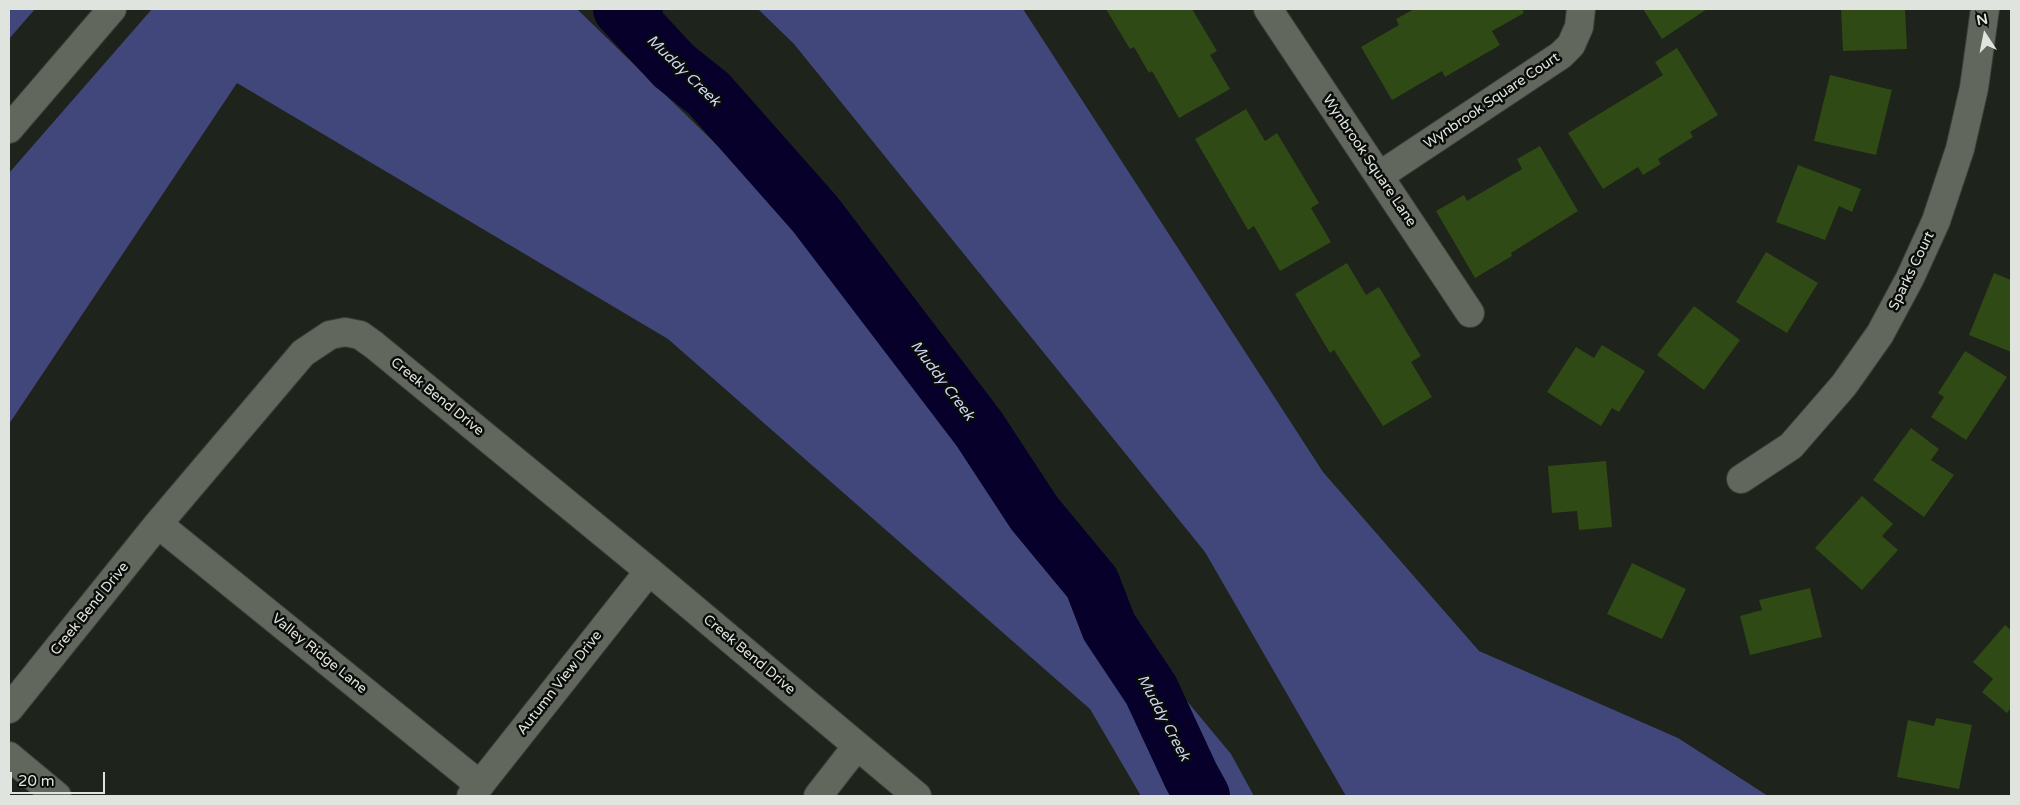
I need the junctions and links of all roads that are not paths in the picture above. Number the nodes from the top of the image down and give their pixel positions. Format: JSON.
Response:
{"nodes":[{"id":1,"x":112,"y":9,"type":"edge"},
{"id":2,"x":1268,"y":9,"type":"edge"},
{"id":3,"x":1581,"y":9,"type":"edge"},
{"id":4,"x":1985,"y":9,"type":"edge"},
{"id":5,"x":9,"y":129,"type":"edge"},
{"id":6,"x":1379,"y":176,"type":"junction"},
{"id":7,"x":1470,"y":313,"type":"dead end"},
{"id":8,"x":1741,"y":479,"type":"dead end"},
{"id":9,"x":158,"y":524,"type":"junction"},
{"id":10,"x":649,"y":570,"type":"junction"},
{"id":11,"x":9,"y":709,"type":"edge"},
{"id":12,"x":857,"y":746,"type":"junction"},
{"id":13,"x":9,"y":756,"type":"edge"},
{"id":14,"x":476,"y":790,"type":"edge"},
{"id":15,"x":57,"y":796,"type":"edge"},
{"id":16,"x":818,"y":796,"type":"edge"},
{"id":17,"x":917,"y":796,"type":"edge"}],
"edges":[{"from":1,"to":5,"type":"street"},
{"from":2,"to":6,"type":"street","name":"Wynbrook Square Lane"},
{"from":3,"to":6,"type":"street","name":"Wynbrook Square Court"},
{"from":4,"to":8,"type":"street","name":"Sparks Court"},
{"from":6,"to":7,"type":"street","name":"Wynbrook Square Lane"},
{"from":9,"to":10,"type":"street","name":"Creek Bend Drive"},
{"from":9,"to":11,"type":"street","name":"Creek Bend Drive"},
{"from":9,"to":14,"type":"street","name":"Valley Ridge Lane"},
{"from":10,"to":12,"type":"street","name":"Creek Bend Drive"},
{"from":10,"to":14,"type":"street","name":"Autumn View Drive"},
{"from":12,"to":16,"type":"street"},
{"from":12,"to":17,"type":"street","name":"Creek Bend Drive"},
{"from":13,"to":15,"type":"street"}]}
